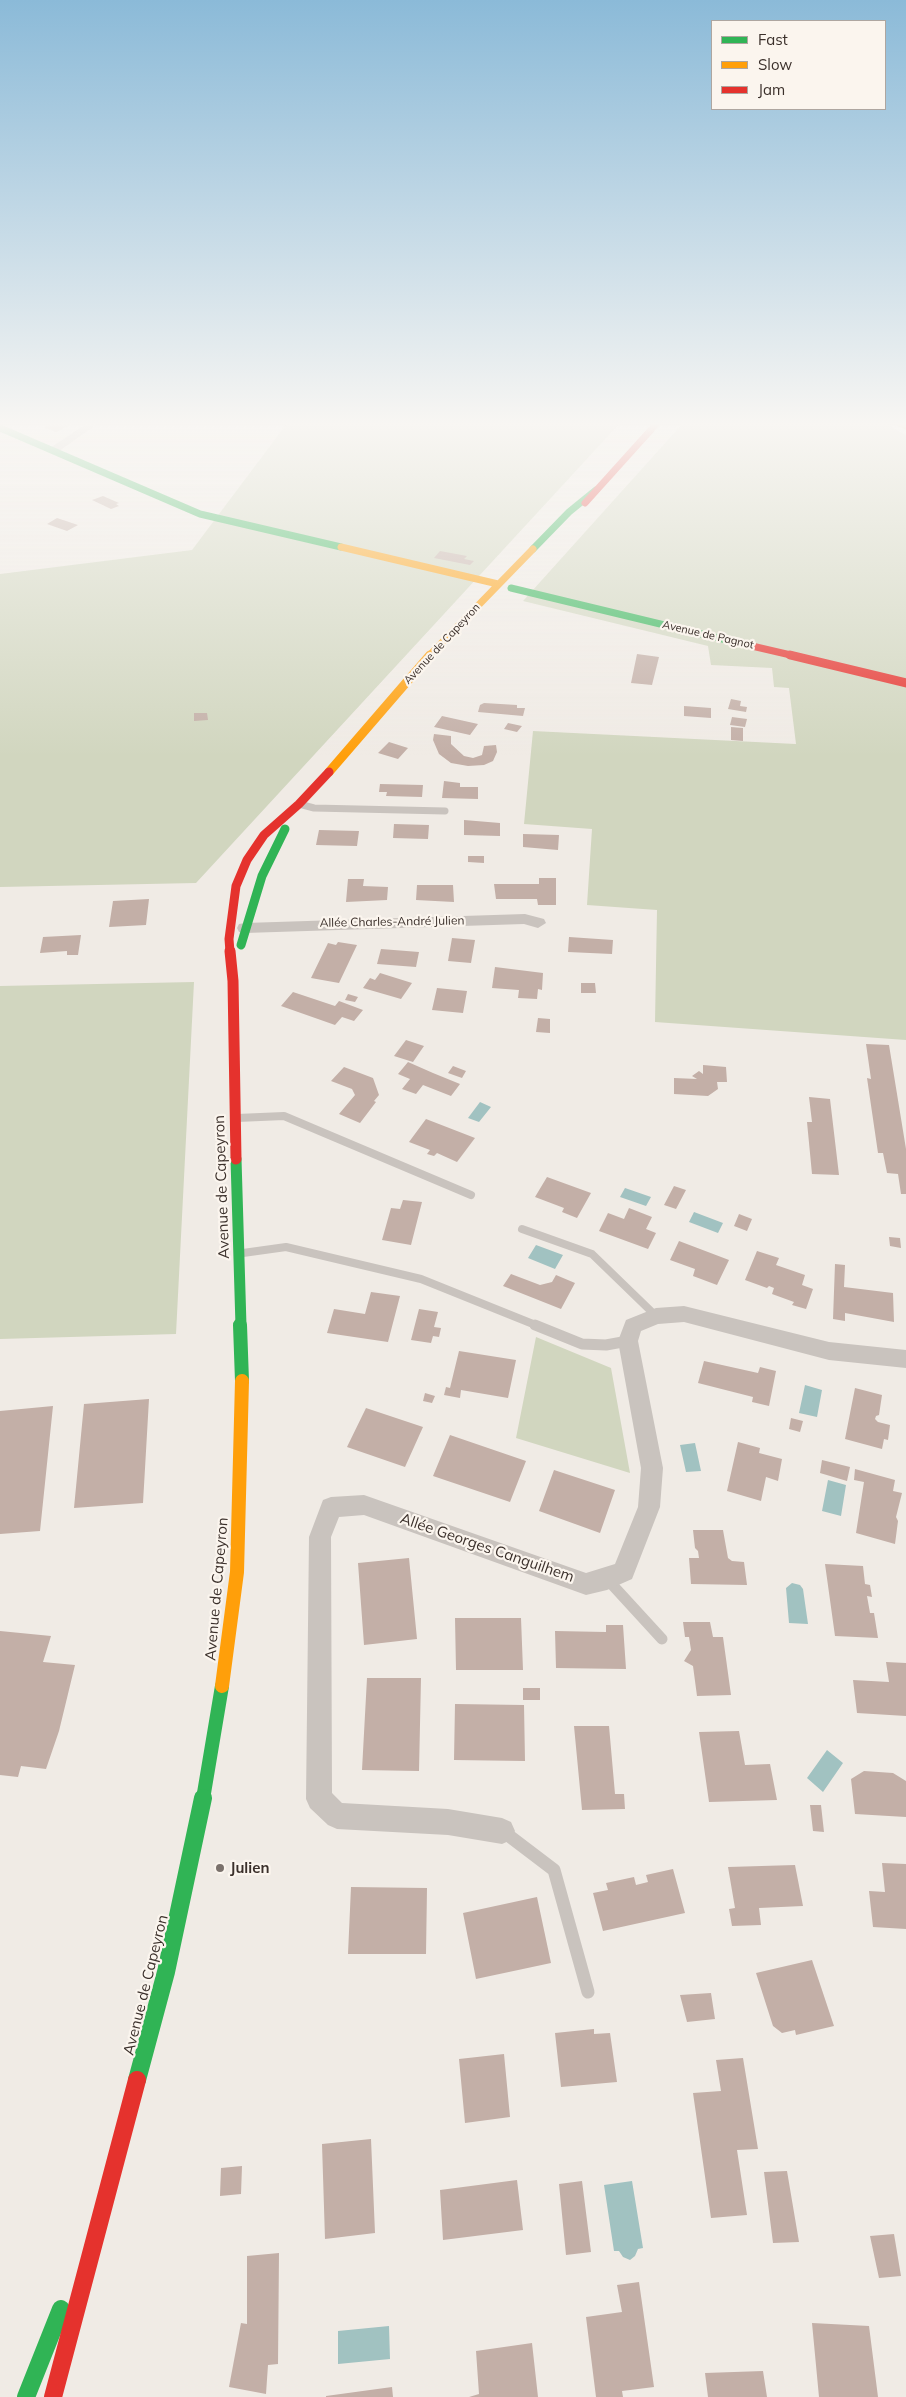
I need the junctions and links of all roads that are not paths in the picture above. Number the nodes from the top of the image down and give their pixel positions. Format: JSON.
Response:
{"nodes":[{"id":1,"x":285,"y":534,"type":"edge"},
{"id":2,"x":547,"y":534,"type":"edge"},
{"id":3,"x":558,"y":534,"type":"edge"},
{"id":4,"x":498,"y":584,"type":"junction"},
{"id":5,"x":511,"y":588,"type":"junction"},
{"id":6,"x":498,"y":602,"type":"dead end"},
{"id":7,"x":432,"y":671,"type":"dead end"},
{"id":8,"x":906,"y":682,"type":"edge"},
{"id":9,"x":358,"y":741,"type":"junction"},
{"id":10,"x":299,"y":804,"type":"junction"},
{"id":11,"x":445,"y":811,"type":"dead end"},
{"id":12,"x":538,"y":923,"type":"dead end"},
{"id":13,"x":245,"y":928,"type":"junction"},
{"id":14,"x":233,"y":982,"type":"junction"},
{"id":15,"x":234,"y":1118,"type":"junction"},
{"id":16,"x":471,"y":1195,"type":"dead end"},
{"id":17,"x":522,"y":1230,"type":"dead end"},
{"id":18,"x":240,"y":1253,"type":"junction"},
{"id":19,"x":656,"y":1316,"type":"junction"},
{"id":20,"x":628,"y":1341,"type":"junction"},
{"id":21,"x":906,"y":1359,"type":"edge"},
{"id":22,"x":607,"y":1579,"type":"junction"},
{"id":23,"x":662,"y":1639,"type":"dead end"},
{"id":24,"x":502,"y":1831,"type":"joint"},
{"id":25,"x":588,"y":1992,"type":"dead end"},
{"id":26,"x":109,"y":2187,"type":"junction"},
{"id":27,"x":26,"y":2397,"type":"edge"},
{"id":28,"x":53,"y":2397,"type":"edge"}],
"edges":[{"from":1,"to":4,"type":"main road"},
{"from":2,"to":4,"type":"main road","name":"Avenue de Capeyron"},
{"from":3,"to":5,"type":"main road","name":"Avenue de Capeyron"},
{"from":4,"to":9,"type":"main road","name":"Avenue de Capeyron"},
{"from":5,"to":6,"type":"main road","name":"Avenue de Capeyron"},
{"from":5,"to":8,"type":"main road","name":"Avenue de Pagnot"},
{"from":7,"to":9,"type":"main road","name":"Avenue de Capeyron"},
{"from":9,"to":10,"type":"main road","name":"Avenue de Capeyron"},
{"from":10,"to":11,"type":"lane"},
{"from":10,"to":13,"type":"main road","name":"Avenue de Capeyron"},
{"from":10,"to":14,"type":"main road","name":"Avenue de Capeyron"},
{"from":12,"to":13,"type":"street","name":"Allée Charles-André Julien"},
{"from":13,"to":14,"type":"main road","name":"Avenue de Capeyron"},
{"from":14,"to":15,"type":"main road","name":"Avenue de Capeyron"},
{"from":15,"to":16,"type":"lane"},
{"from":15,"to":18,"type":"main road","name":"Avenue de Capeyron"},
{"from":17,"to":19,"type":"lane"},
{"from":18,"to":20,"type":"lane"},
{"from":18,"to":26,"type":"main road","name":"Avenue de Capeyron"},
{"from":19,"to":20,"type":"street"},
{"from":19,"to":21,"type":"street"},
{"from":20,"to":22,"type":"street","name":"Allée Georges Canguilhem"},
{"from":22,"to":23,"type":"lane"},
{"from":22,"to":24,"type":"street","name":"Allée Georges Canguilhem"},
{"from":24,"to":25,"type":"lane"},
{"from":26,"to":27,"type":"main road","name":"Avenue de Capeyron"},
{"from":26,"to":28,"type":"main road","name":"Avenue de Capeyron"}]}
